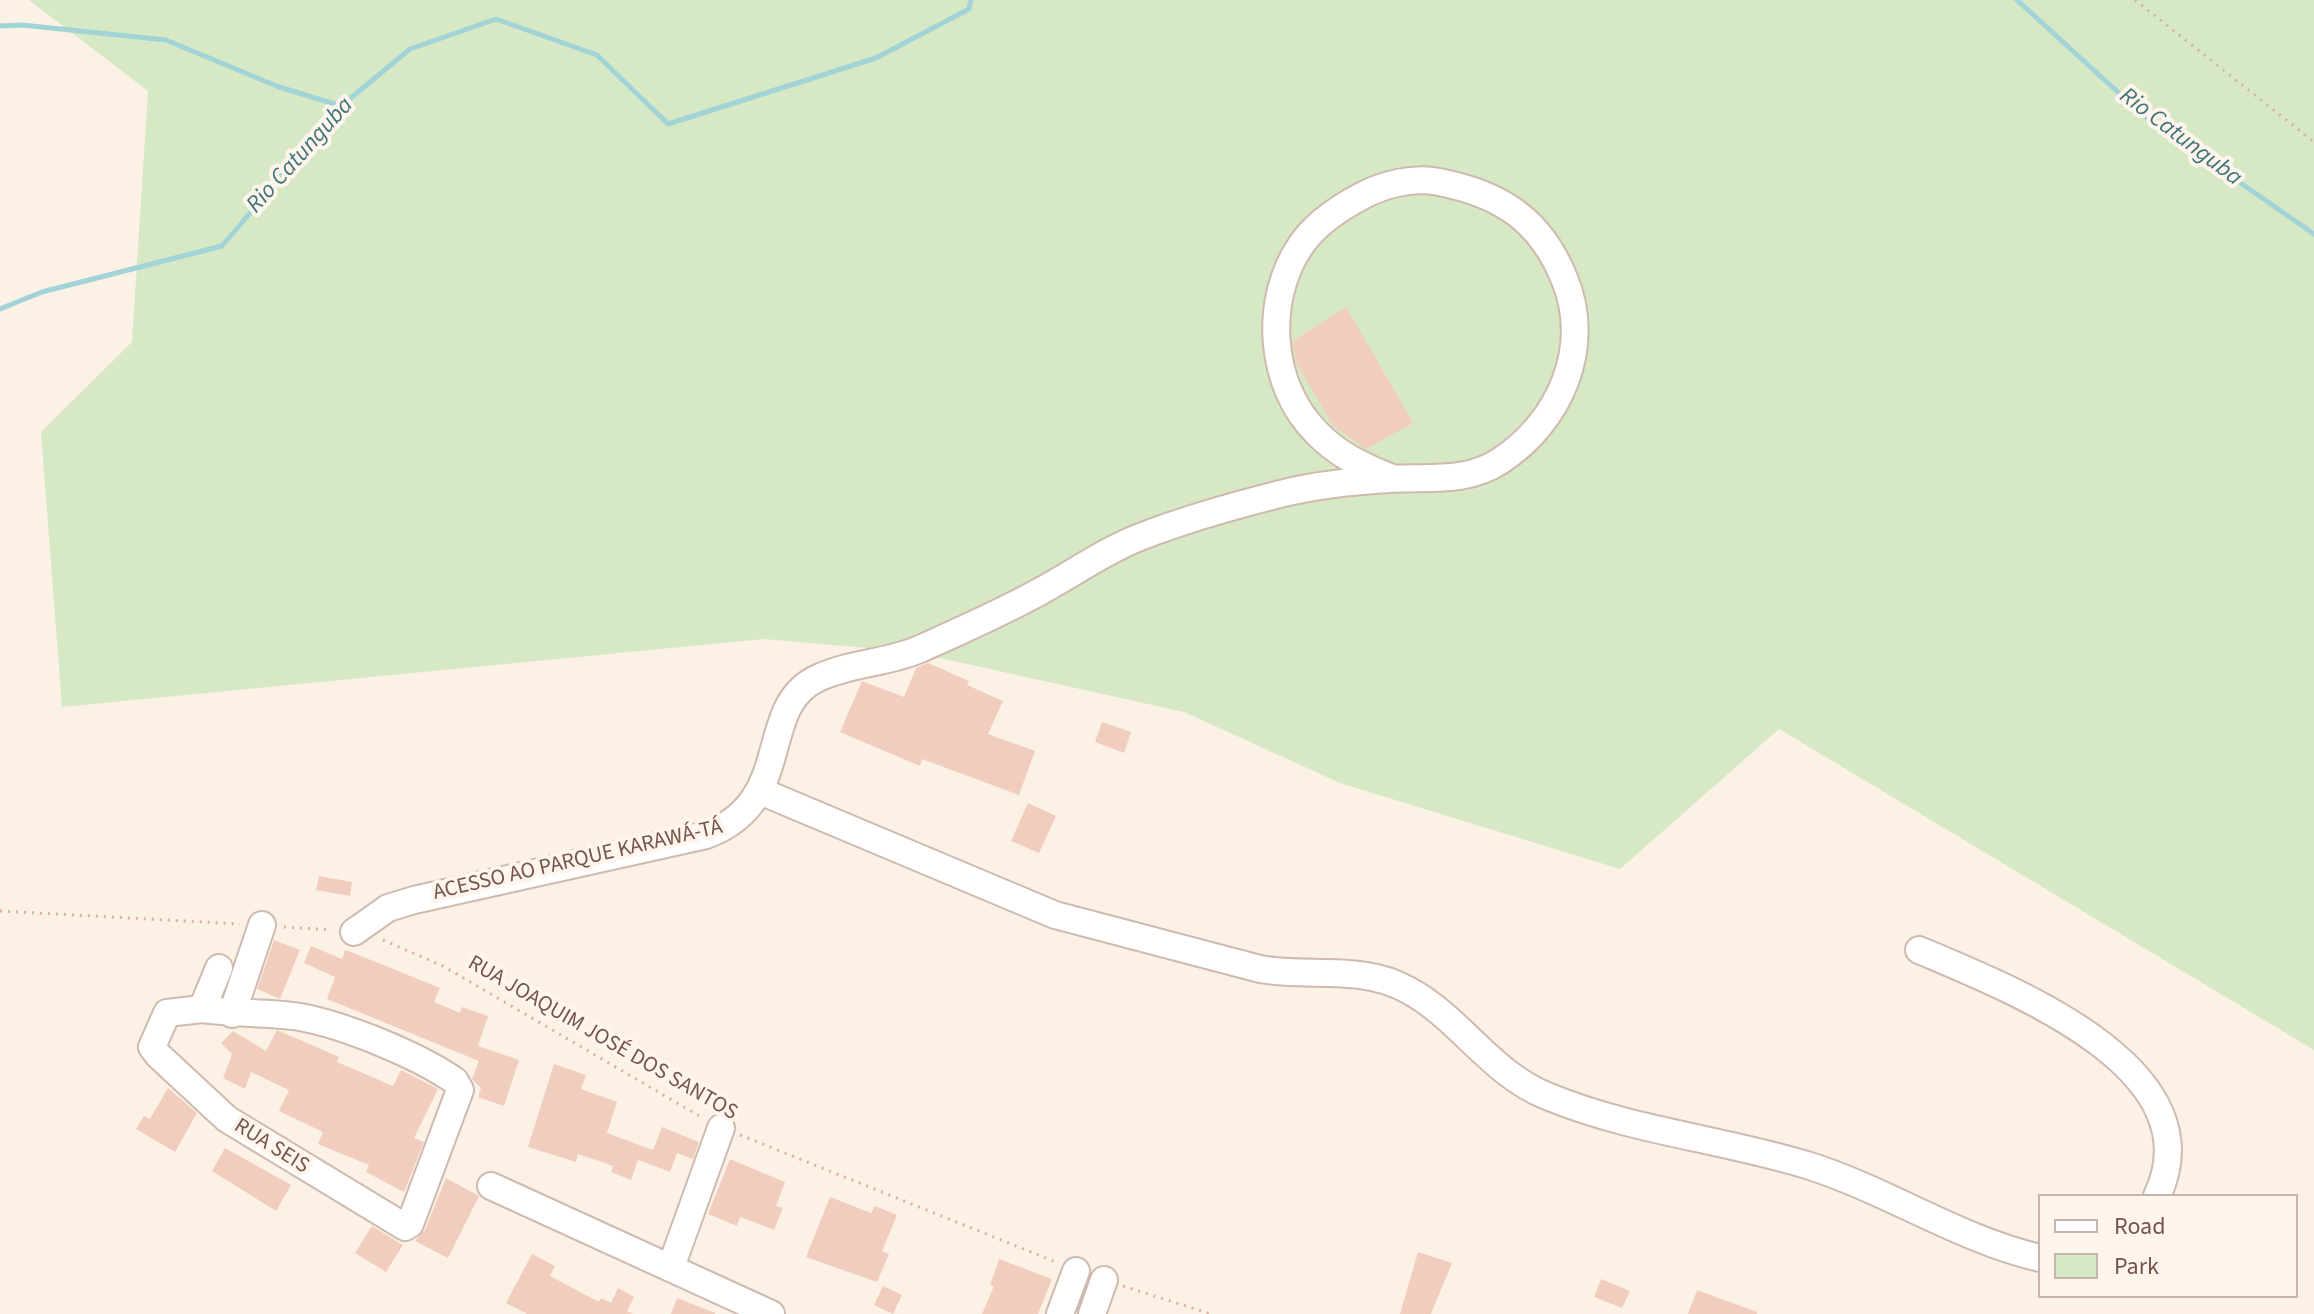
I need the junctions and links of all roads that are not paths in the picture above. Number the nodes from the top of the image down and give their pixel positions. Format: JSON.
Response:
{"nodes":[{"id":1,"x":1392,"y":478,"type":"junction"},
{"id":2,"x":760,"y":791,"type":"junction"},
{"id":3,"x":262,"y":925,"type":"road end"},
{"id":4,"x":354,"y":932,"type":"road end"},
{"id":5,"x":1919,"y":950,"type":"dead end"},
{"id":6,"x":219,"y":968,"type":"dead end"},
{"id":7,"x":202,"y":1009,"type":"junction"},
{"id":8,"x":232,"y":1014,"type":"junction"},
{"id":9,"x":721,"y":1128,"type":"road end"},
{"id":10,"x":491,"y":1186,"type":"dead end"},
{"id":11,"x":2158,"y":1194,"type":"edge"},
{"id":12,"x":2038,"y":1257,"type":"edge"},
{"id":13,"x":671,"y":1267,"type":"junction"},
{"id":14,"x":1076,"y":1271,"type":"road end"},
{"id":15,"x":1104,"y":1280,"type":"road end"},
{"id":16,"x":771,"y":1314,"type":"edge"},
{"id":17,"x":1060,"y":1314,"type":"edge"},
{"id":18,"x":1092,"y":1314,"type":"edge"}],
"edges":[{"from":1,"to":1,"type":"street","name":"ACESSO AO PARQUE KARAWÁ-TÁ"},
{"from":1,"to":2,"type":"street","name":"ACESSO AO PARQUE KARAWÁ-TÁ"},
{"from":2,"to":4,"type":"street","name":"ACESSO AO PARQUE KARAWÁ-TÁ"},
{"from":2,"to":12,"type":"street"},
{"from":3,"to":8,"type":"street"},
{"from":5,"to":11,"type":"street"},
{"from":6,"to":7,"type":"street"},
{"from":7,"to":8,"type":"street"},
{"from":7,"to":8,"type":"street","name":"RUA SEIS"},
{"from":9,"to":13,"type":"street"},
{"from":10,"to":13,"type":"street"},
{"from":13,"to":16,"type":"street"},
{"from":14,"to":17,"type":"street"},
{"from":15,"to":18,"type":"street"}]}
